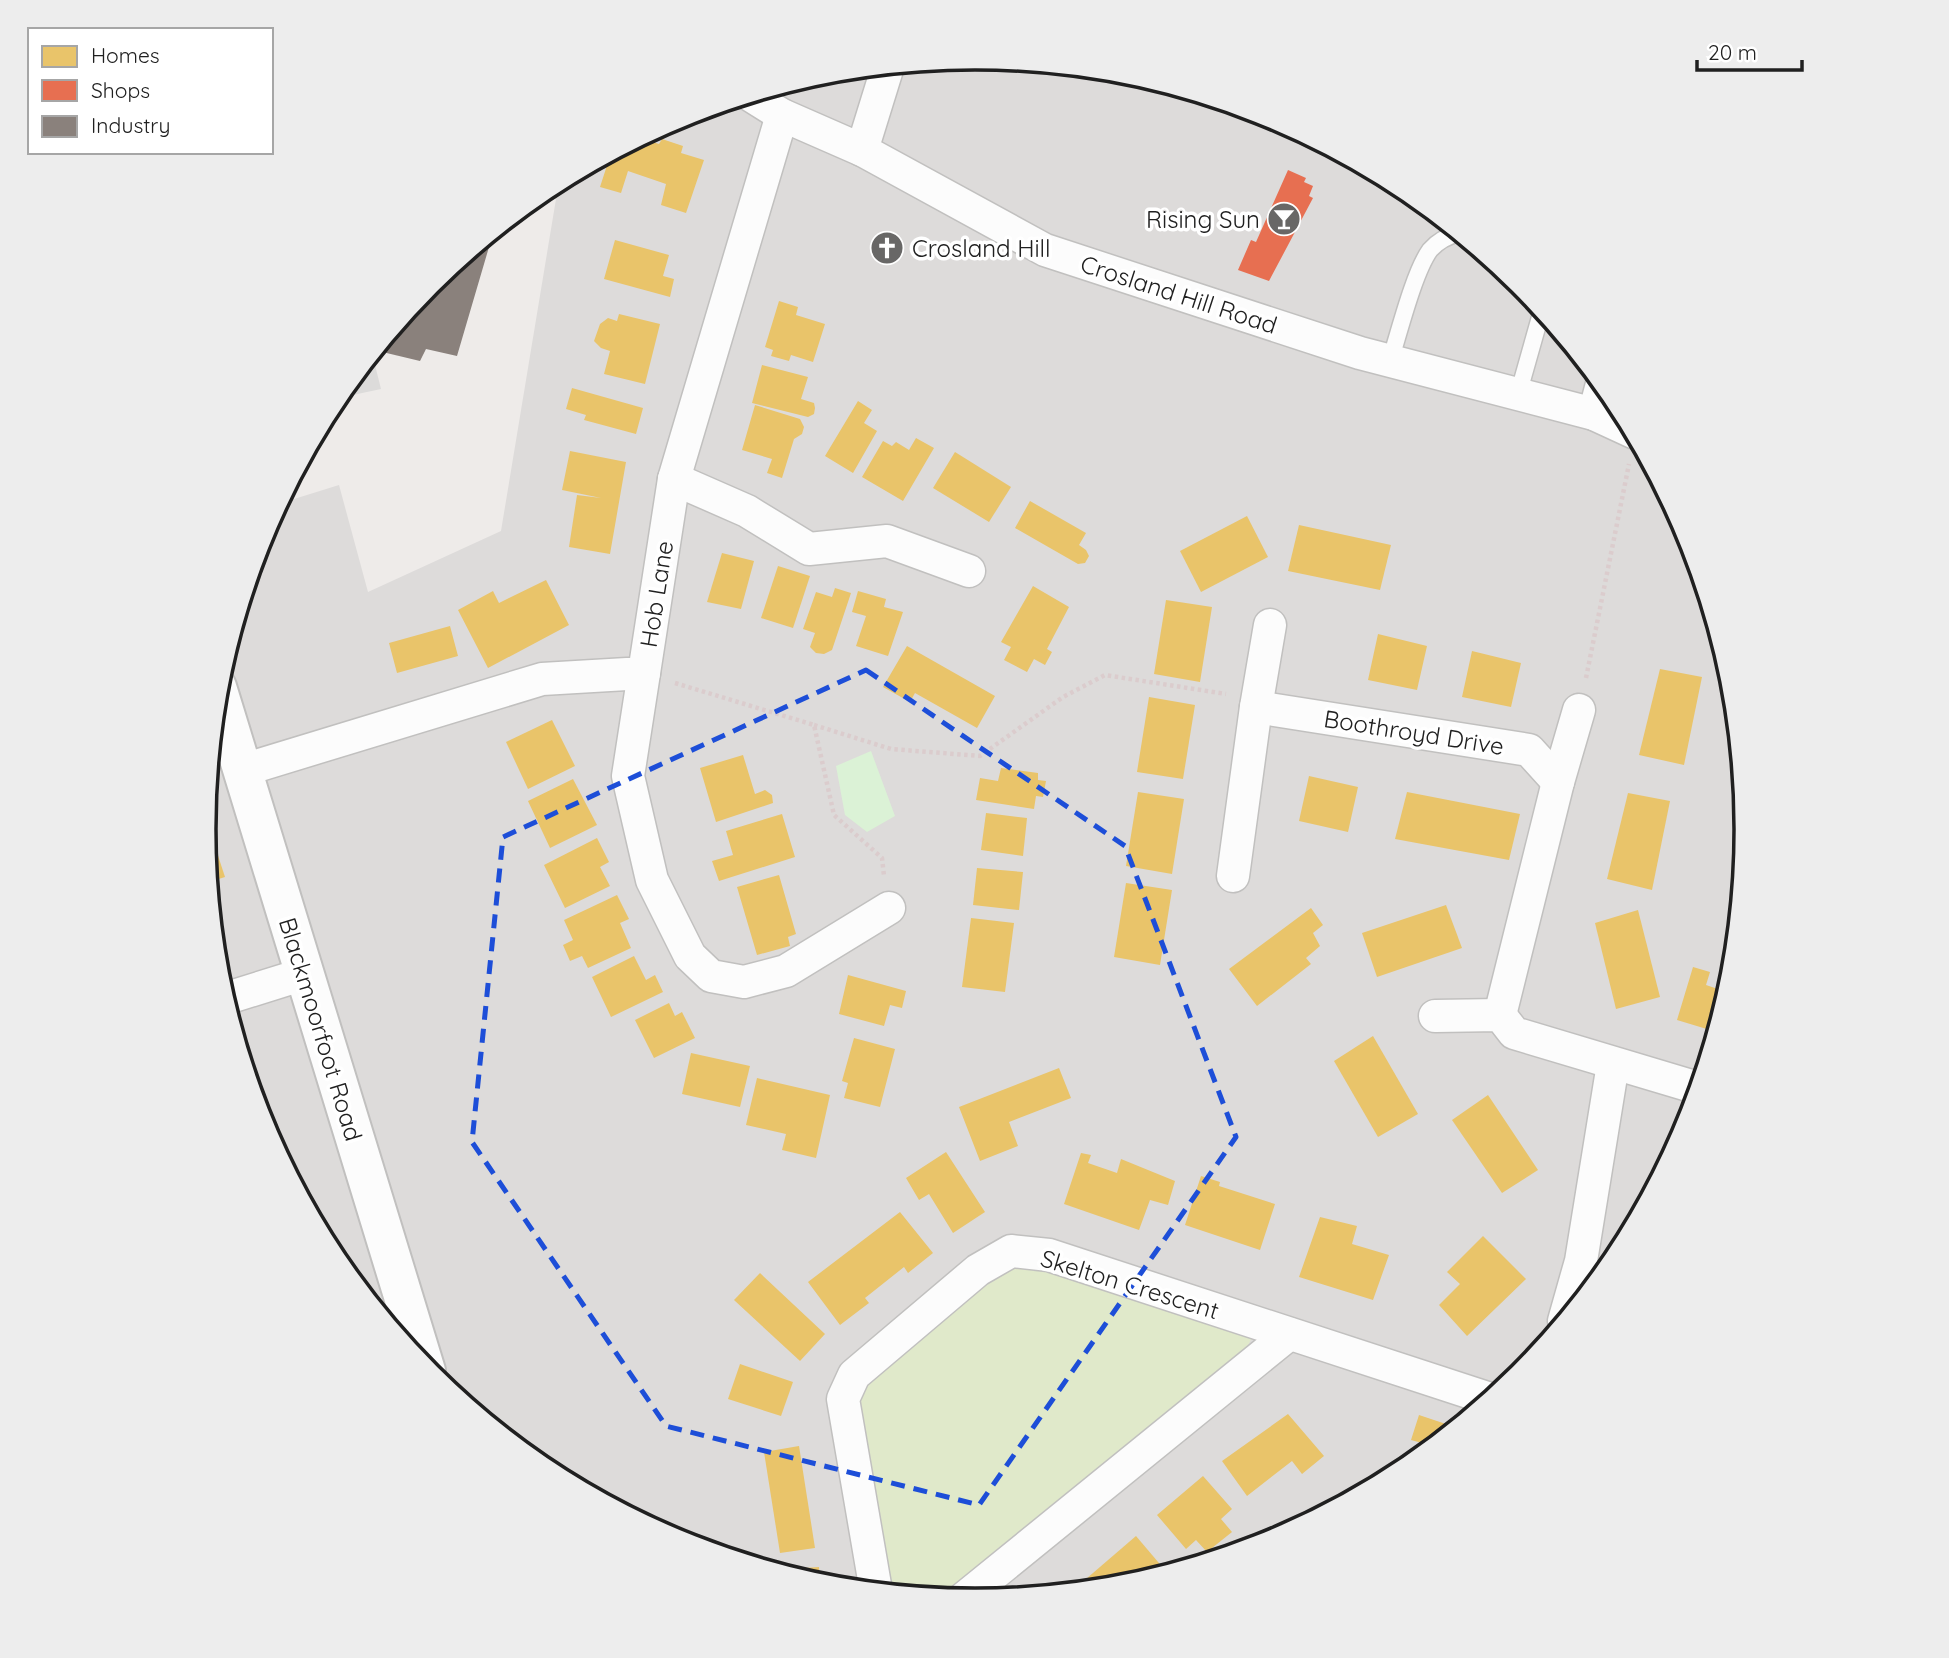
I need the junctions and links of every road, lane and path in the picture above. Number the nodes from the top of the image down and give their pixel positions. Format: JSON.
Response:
{"nodes":[{"id":1,"x":885,"y":75,"type":"edge"},
{"id":2,"x":760,"y":101,"type":"edge"},
{"id":3,"x":782,"y":116,"type":"junction"},
{"id":4,"x":862,"y":150,"type":"junction"},
{"id":5,"x":1448,"y":236,"type":"edge"},
{"id":6,"x":1539,"y":322,"type":"edge"},
{"id":7,"x":1390,"y":361,"type":"junction"},
{"id":8,"x":1518,"y":395,"type":"junction"},
{"id":9,"x":1599,"y":397,"type":"edge"},
{"id":10,"x":1594,"y":414,"type":"junction"},
{"id":11,"x":1617,"y":424,"type":"edge"},
{"id":12,"x":1629,"y":463,"type":"dead end"},
{"id":13,"x":674,"y":479,"type":"junction"},
{"id":14,"x":969,"y":571,"type":"dead end"},
{"id":15,"x":1270,"y":625,"type":"dead end"},
{"id":16,"x":644,"y":673,"type":"junction"},
{"id":17,"x":1256,"y":707,"type":"junction"},
{"id":18,"x":1579,"y":710,"type":"joint"},
{"id":19,"x":225,"y":712,"type":"edge"},
{"id":20,"x":814,"y":725,"type":"junction"},
{"id":21,"x":243,"y":770,"type":"junction"},
{"id":22,"x":1558,"y":782,"type":"junction"},
{"id":23,"x":1233,"y":876,"type":"dead end"},
{"id":24,"x":889,"y":908,"type":"joint"},
{"id":25,"x":304,"y":974,"type":"junction"},
{"id":26,"x":234,"y":996,"type":"edge"},
{"id":27,"x":1500,"y":1015,"type":"junction"},
{"id":28,"x":1435,"y":1016,"type":"dead end"},
{"id":29,"x":1613,"y":1064,"type":"junction"},
{"id":30,"x":1688,"y":1085,"type":"edge"},
{"id":31,"x":1570,"y":1299,"type":"edge"},
{"id":32,"x":1289,"y":1334,"type":"junction"},
{"id":33,"x":418,"y":1344,"type":"edge"},
{"id":34,"x":1480,"y":1396,"type":"edge"},
{"id":35,"x":874,"y":1582,"type":"edge"},
{"id":36,"x":977,"y":1588,"type":"edge"}],
"edges":[{"from":1,"to":4,"type":"street"},
{"from":2,"to":3,"type":"street","name":"Crosland Hill Road"},
{"from":3,"to":4,"type":"street","name":"Crosland Hill Road"},
{"from":3,"to":13,"type":"street","name":"Hob Lane"},
{"from":4,"to":7,"type":"street","name":"Crosland Hill Road"},
{"from":5,"to":7,"type":"lane"},
{"from":6,"to":8,"type":"lane"},
{"from":7,"to":8,"type":"street","name":"Crosland Hill Road"},
{"from":8,"to":10,"type":"street","name":"Crosland Hill Road"},
{"from":9,"to":10,"type":"street"},
{"from":10,"to":11,"type":"street","name":"Crosland Hill Road"},
{"from":12,"to":18,"type":"path"},
{"from":13,"to":14,"type":"street"},
{"from":13,"to":16,"type":"street","name":"Hob Lane"},
{"from":15,"to":17,"type":"street"},
{"from":16,"to":20,"type":"path"},
{"from":16,"to":21,"type":"street","name":"Hob Lane"},
{"from":16,"to":24,"type":"street"},
{"from":17,"to":20,"type":"path"},
{"from":17,"to":22,"type":"street","name":"Boothroyd Drive"},
{"from":17,"to":23,"type":"street"},
{"from":18,"to":22,"type":"street"},
{"from":19,"to":21,"type":"street","name":"Blackmoorfoot Road"},
{"from":20,"to":24,"type":"path"},
{"from":21,"to":25,"type":"street","name":"Blackmoorfoot Road"},
{"from":22,"to":27,"type":"street"},
{"from":25,"to":26,"type":"street"},
{"from":25,"to":33,"type":"street","name":"Blackmoorfoot Road"},
{"from":27,"to":28,"type":"street"},
{"from":27,"to":29,"type":"street"},
{"from":29,"to":30,"type":"street"},
{"from":29,"to":31,"type":"street"},
{"from":32,"to":34,"type":"street","name":"Skelton Crescent"},
{"from":32,"to":35,"type":"street","name":"Skelton Crescent"},
{"from":32,"to":36,"type":"street"}]}
